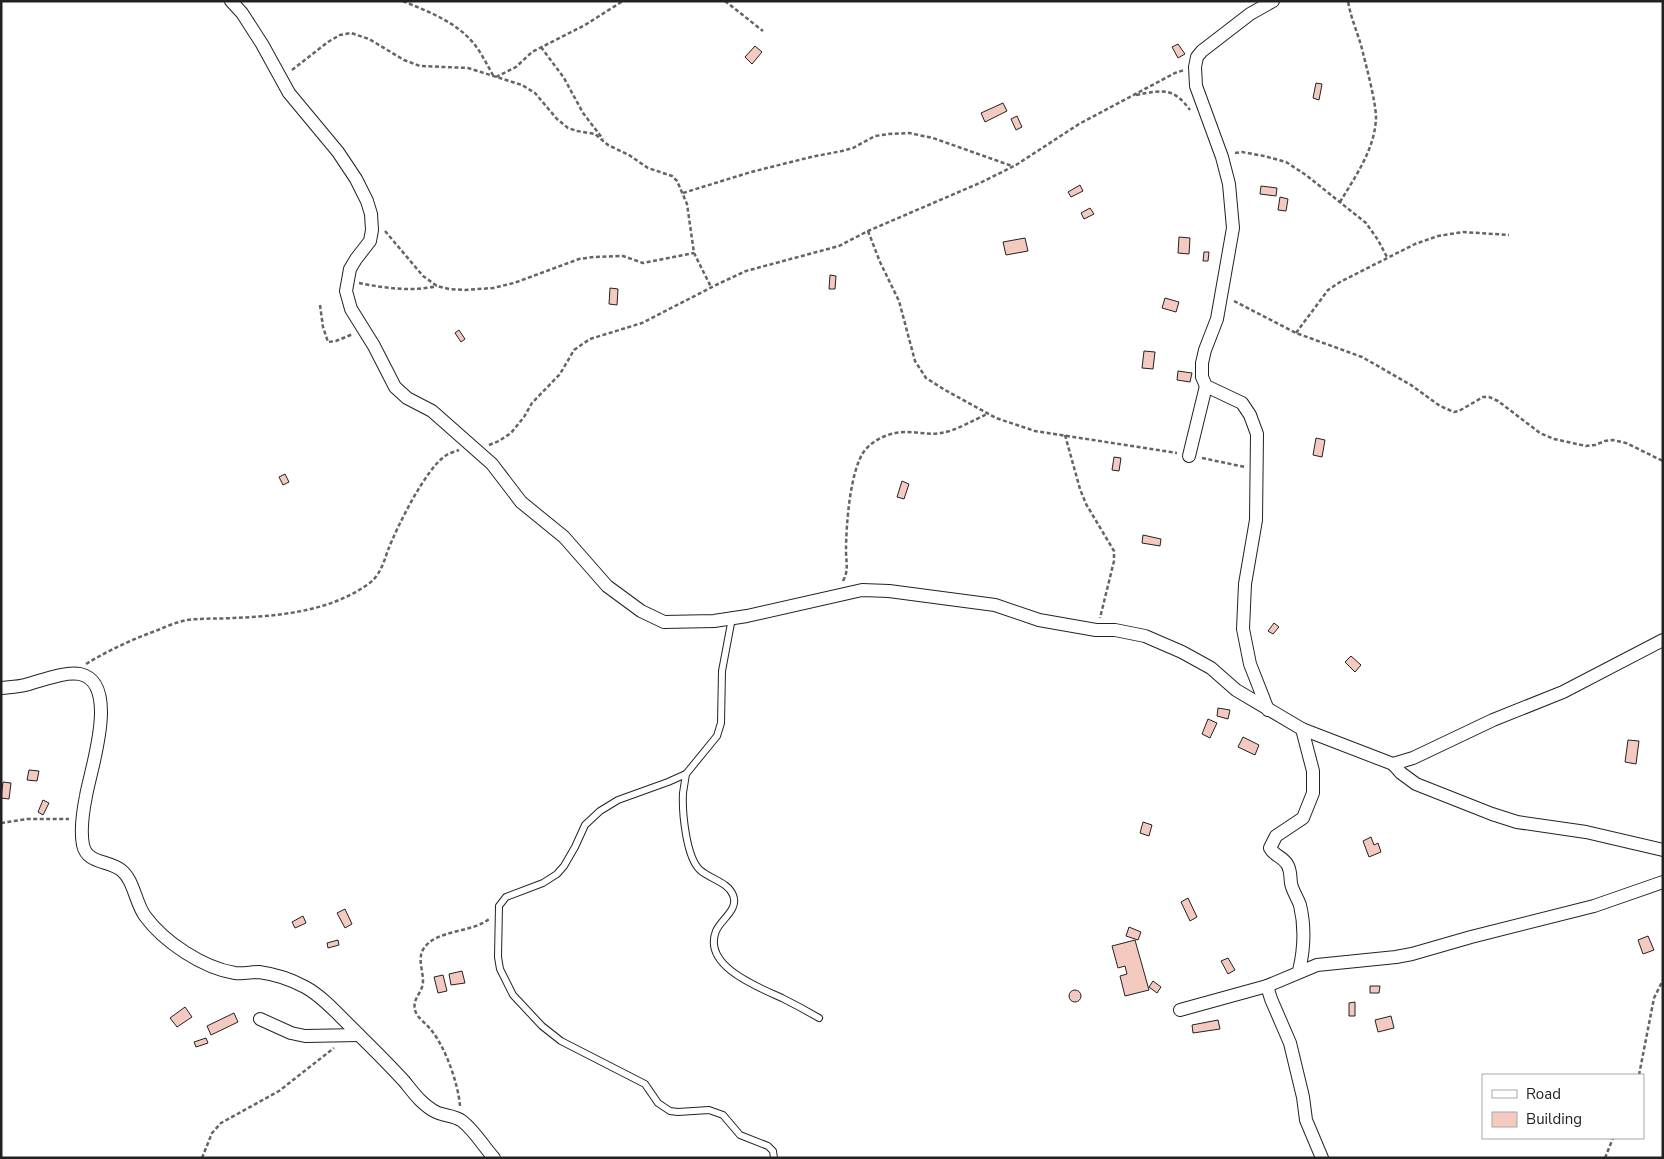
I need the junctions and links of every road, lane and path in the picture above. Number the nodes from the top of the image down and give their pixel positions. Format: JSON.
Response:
{"nodes":[{"id":1,"x":231,"y":1,"type":"edge"},
{"id":2,"x":403,"y":1,"type":"edge"},
{"id":3,"x":623,"y":1,"type":"edge"},
{"id":4,"x":724,"y":1,"type":"edge"},
{"id":5,"x":1273,"y":1,"type":"edge"},
{"id":6,"x":1348,"y":1,"type":"edge"},
{"id":7,"x":763,"y":31,"type":"dead end"},
{"id":8,"x":541,"y":47,"type":"junction"},
{"id":9,"x":1195,"y":67,"type":"junction"},
{"id":10,"x":495,"y":76,"type":"junction"},
{"id":11,"x":282,"y":80,"type":"junction"},
{"id":12,"x":1132,"y":96,"type":"junction"},
{"id":13,"x":1194,"y":117,"type":"dead end"},
{"id":14,"x":604,"y":142,"type":"junction"},
{"id":15,"x":1013,"y":166,"type":"junction"},
{"id":16,"x":1225,"y":169,"type":"junction"},
{"id":17,"x":683,"y":193,"type":"junction"},
{"id":18,"x":1340,"y":202,"type":"junction"},
{"id":19,"x":371,"y":214,"type":"junction"},
{"id":20,"x":868,"y":231,"type":"junction"},
{"id":21,"x":1509,"y":235,"type":"dead end"},
{"id":22,"x":694,"y":253,"type":"junction"},
{"id":23,"x":1387,"y":257,"type":"junction"},
{"id":24,"x":347,"y":281,"type":"junction"},
{"id":25,"x":437,"y":286,"type":"junction"},
{"id":26,"x":710,"y":287,"type":"junction"},
{"id":27,"x":1221,"y":294,"type":"junction"},
{"id":28,"x":320,"y":305,"type":"dead end"},
{"id":29,"x":362,"y":328,"type":"junction"},
{"id":30,"x":1296,"y":333,"type":"junction"},
{"id":31,"x":1206,"y":386,"type":"junction"},
{"id":32,"x":987,"y":414,"type":"junction"},
{"id":33,"x":1064,"y":435,"type":"junction"},
{"id":34,"x":473,"y":447,"type":"junction"},
{"id":35,"x":1189,"y":456,"type":"junction"},
{"id":36,"x":1663,"y":461,"type":"edge"},
{"id":37,"x":1256,"y":470,"type":"junction"},
{"id":38,"x":835,"y":595,"type":"junction"},
{"id":39,"x":732,"y":618,"type":"junction"},
{"id":40,"x":1096,"y":630,"type":"junction"},
{"id":41,"x":1663,"y":640,"type":"edge"},
{"id":42,"x":71,"y":673,"type":"junction"},
{"id":43,"x":1,"y":688,"type":"edge"},
{"id":44,"x":1268,"y":710,"type":"junction"},
{"id":45,"x":1302,"y":729,"type":"junction"},
{"id":46,"x":1393,"y":764,"type":"junction"},
{"id":47,"x":686,"y":774,"type":"junction"},
{"id":48,"x":83,"y":821,"type":"junction"},
{"id":49,"x":1,"y":824,"type":"edge"},
{"id":50,"x":1663,"y":850,"type":"edge"},
{"id":51,"x":1663,"y":882,"type":"edge"},
{"id":52,"x":499,"y":906,"type":"junction"},
{"id":53,"x":1299,"y":971,"type":"junction"},
{"id":54,"x":1663,"y":980,"type":"edge"},
{"id":55,"x":1267,"y":986,"type":"junction"},
{"id":56,"x":1180,"y":1010,"type":"dead end"},
{"id":57,"x":819,"y":1018,"type":"dead end"},
{"id":58,"x":260,"y":1019,"type":"dead end"},
{"id":59,"x":354,"y":1035,"type":"junction"},
{"id":60,"x":1639,"y":1074,"type":"edge"},
{"id":61,"x":461,"y":1120,"type":"junction"},
{"id":62,"x":1613,"y":1139,"type":"edge"},
{"id":63,"x":202,"y":1158,"type":"edge"},
{"id":64,"x":494,"y":1158,"type":"edge"},
{"id":65,"x":774,"y":1158,"type":"edge"},
{"id":66,"x":1322,"y":1158,"type":"edge"},
{"id":67,"x":1605,"y":1158,"type":"edge"}],
"edges":[{"from":1,"to":11,"type":"street"},
{"from":2,"to":10,"type":"path"},
{"from":3,"to":8,"type":"path"},
{"from":4,"to":7,"type":"path"},
{"from":5,"to":9,"type":"street"},
{"from":6,"to":18,"type":"path"},
{"from":8,"to":10,"type":"path"},
{"from":8,"to":14,"type":"path"},
{"from":9,"to":12,"type":"path"},
{"from":9,"to":16,"type":"street"},
{"from":10,"to":11,"type":"path"},
{"from":10,"to":14,"type":"path"},
{"from":11,"to":19,"type":"street"},
{"from":12,"to":13,"type":"path"},
{"from":12,"to":15,"type":"path"},
{"from":14,"to":17,"type":"path"},
{"from":15,"to":17,"type":"path"},
{"from":15,"to":20,"type":"path"},
{"from":16,"to":18,"type":"path"},
{"from":16,"to":27,"type":"street"},
{"from":17,"to":22,"type":"path"},
{"from":18,"to":23,"type":"path"},
{"from":19,"to":24,"type":"street"},
{"from":19,"to":25,"type":"path"},
{"from":20,"to":26,"type":"path"},
{"from":20,"to":32,"type":"path"},
{"from":21,"to":23,"type":"path"},
{"from":22,"to":25,"type":"path"},
{"from":22,"to":26,"type":"path"},
{"from":23,"to":30,"type":"path"},
{"from":24,"to":25,"type":"path"},
{"from":24,"to":29,"type":"street"},
{"from":26,"to":34,"type":"path"},
{"from":27,"to":30,"type":"path"},
{"from":27,"to":31,"type":"street"},
{"from":28,"to":29,"type":"path"},
{"from":29,"to":34,"type":"street"},
{"from":30,"to":36,"type":"path"},
{"from":31,"to":35,"type":"street"},
{"from":31,"to":37,"type":"street"},
{"from":32,"to":33,"type":"path"},
{"from":32,"to":38,"type":"path"},
{"from":33,"to":35,"type":"path"},
{"from":33,"to":40,"type":"path"},
{"from":34,"to":39,"type":"street"},
{"from":34,"to":42,"type":"path"},
{"from":35,"to":37,"type":"path"},
{"from":37,"to":44,"type":"street"},
{"from":38,"to":39,"type":"street"},
{"from":38,"to":40,"type":"street"},
{"from":39,"to":47,"type":"lane"},
{"from":40,"to":44,"type":"street"},
{"from":41,"to":46,"type":"street"},
{"from":42,"to":43,"type":"street"},
{"from":42,"to":48,"type":"street"},
{"from":44,"to":45,"type":"street"},
{"from":45,"to":46,"type":"street"},
{"from":45,"to":53,"type":"street"},
{"from":46,"to":50,"type":"street"},
{"from":47,"to":52,"type":"lane"},
{"from":47,"to":57,"type":"lane"},
{"from":48,"to":49,"type":"path"},
{"from":48,"to":59,"type":"street"},
{"from":51,"to":53,"type":"street"},
{"from":52,"to":61,"type":"path"},
{"from":52,"to":65,"type":"lane"},
{"from":53,"to":55,"type":"street"},
{"from":54,"to":60,"type":"path"},
{"from":55,"to":56,"type":"street"},
{"from":55,"to":66,"type":"street"},
{"from":58,"to":59,"type":"street"},
{"from":59,"to":61,"type":"street"},
{"from":59,"to":63,"type":"path"},
{"from":61,"to":64,"type":"street"},
{"from":62,"to":67,"type":"path"}]}
